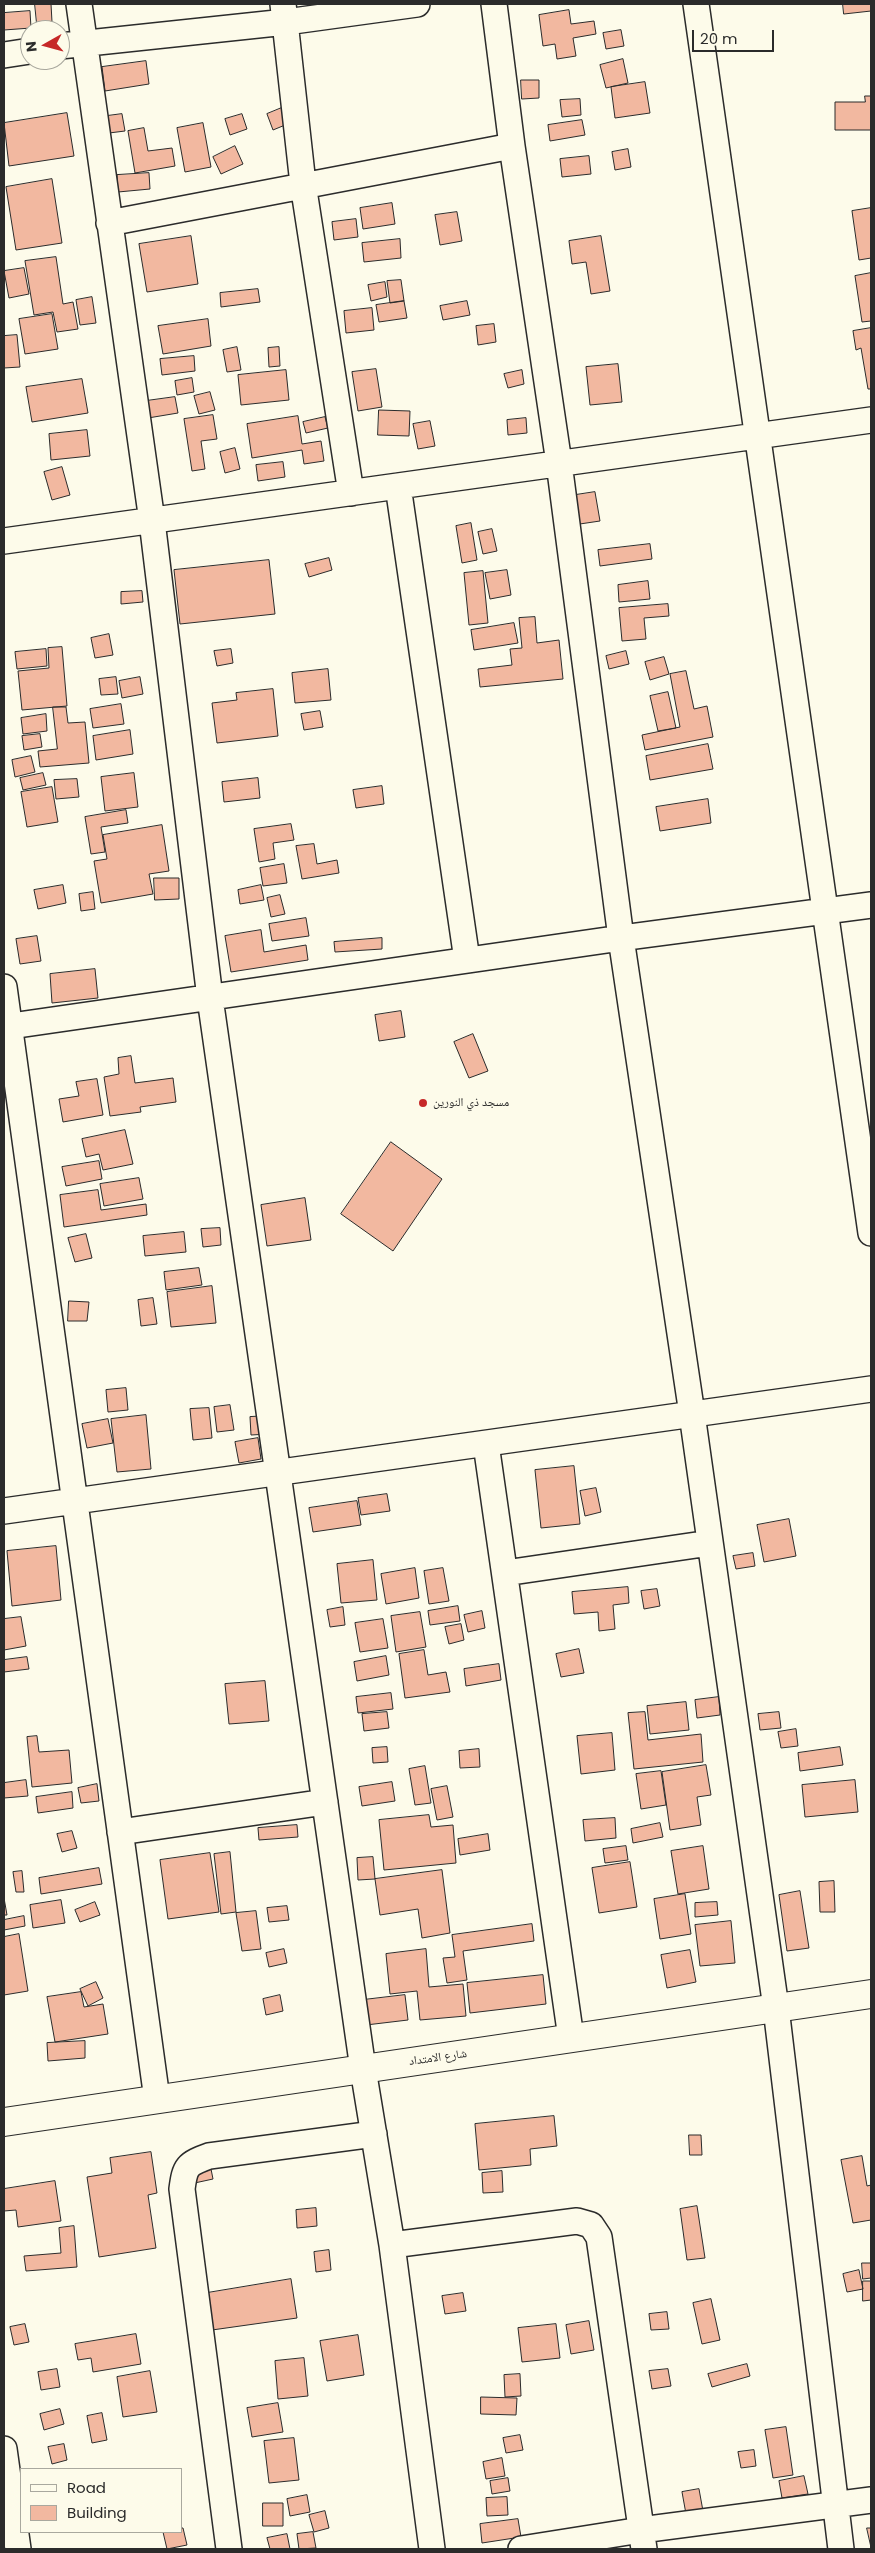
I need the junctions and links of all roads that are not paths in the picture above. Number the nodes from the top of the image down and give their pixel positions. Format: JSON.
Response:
{"nodes":[{"id":1,"x":78,"y":4,"type":"edge"},
{"id":2,"x":417,"y":4,"type":"edge"},
{"id":3,"x":494,"y":4,"type":"edge"},
{"id":4,"x":696,"y":4,"type":"edge"},
{"id":5,"x":284,"y":13,"type":"edge"},
{"id":6,"x":84,"y":42,"type":"junction"},
{"id":7,"x":70,"y":44,"type":"edge"},
{"id":8,"x":20,"y":53,"type":"edge"},
{"id":9,"x":4,"y":55,"type":"edge"},
{"id":10,"x":512,"y":146,"type":"junction"},
{"id":11,"x":303,"y":184,"type":"junction"},
{"id":12,"x":109,"y":223,"type":"junction"},
{"id":13,"x":871,"y":420,"type":"edge"},
{"id":14,"x":758,"y":436,"type":"junction"},
{"id":15,"x":559,"y":464,"type":"junction"},
{"id":16,"x":398,"y":486,"type":"junction"},
{"id":17,"x":351,"y":494,"type":"junction"},
{"id":18,"x":152,"y":520,"type":"junction"},
{"id":19,"x":4,"y":541,"type":"edge"},
{"id":20,"x":871,"y":906,"type":"edge"},
{"id":21,"x":825,"y":912,"type":"junction"},
{"id":22,"x":621,"y":938,"type":"junction"},
{"id":23,"x":467,"y":960,"type":"junction"},
{"id":24,"x":4,"y":987,"type":"edge"},
{"id":25,"x":210,"y":998,"type":"junction"},
{"id":26,"x":6,"y":1027,"type":"edge"},
{"id":27,"x":871,"y":1233,"type":"edge"},
{"id":28,"x":871,"y":1389,"type":"edge"},
{"id":29,"x":692,"y":1414,"type":"junction"},
{"id":30,"x":486,"y":1444,"type":"junction"},
{"id":31,"x":277,"y":1470,"type":"junction"},
{"id":32,"x":74,"y":1501,"type":"junction"},
{"id":33,"x":4,"y":1511,"type":"edge"},
{"id":34,"x":710,"y":1543,"type":"junction"},
{"id":35,"x":505,"y":1573,"type":"junction"},
{"id":36,"x":325,"y":1802,"type":"junction"},
{"id":37,"x":120,"y":1832,"type":"junction"},
{"id":38,"x":871,"y":1994,"type":"edge"},
{"id":39,"x":776,"y":2008,"type":"junction"},
{"id":40,"x":571,"y":2038,"type":"junction"},
{"id":41,"x":363,"y":2069,"type":"junction"},
{"id":42,"x":157,"y":2099,"type":"junction"},
{"id":43,"x":4,"y":2122,"type":"edge"},
{"id":44,"x":374,"y":2134,"type":"junction"},
{"id":45,"x":392,"y":2245,"type":"junction"},
{"id":46,"x":4,"y":2449,"type":"edge"},
{"id":47,"x":871,"y":2500,"type":"edge"},
{"id":48,"x":835,"y":2505,"type":"junction"},
{"id":49,"x":642,"y":2540,"type":"edge"},
{"id":50,"x":18,"y":2549,"type":"edge"},
{"id":51,"x":229,"y":2549,"type":"edge"},
{"id":52,"x":432,"y":2549,"type":"edge"},
{"id":53,"x":521,"y":2549,"type":"edge"},
{"id":54,"x":841,"y":2549,"type":"edge"}],
"edges":[{"from":1,"to":6,"type":"street"},
{"from":2,"to":5,"type":"street"},
{"from":3,"to":10,"type":"street"},
{"from":4,"to":14,"type":"street"},
{"from":5,"to":6,"type":"street"},
{"from":5,"to":11,"type":"street"},
{"from":6,"to":7,"type":"street"},
{"from":6,"to":12,"type":"street"},
{"from":8,"to":9,"type":"street"},
{"from":10,"to":11,"type":"street"},
{"from":10,"to":15,"type":"street"},
{"from":11,"to":12,"type":"street"},
{"from":11,"to":17,"type":"street"},
{"from":12,"to":18,"type":"street"},
{"from":13,"to":14,"type":"street"},
{"from":14,"to":15,"type":"street"},
{"from":14,"to":21,"type":"street"},
{"from":15,"to":16,"type":"street"},
{"from":15,"to":22,"type":"street"},
{"from":16,"to":17,"type":"street"},
{"from":16,"to":23,"type":"street"},
{"from":17,"to":18,"type":"street"},
{"from":18,"to":19,"type":"street"},
{"from":18,"to":25,"type":"street"},
{"from":20,"to":21,"type":"street"},
{"from":21,"to":22,"type":"street"},
{"from":21,"to":27,"type":"street"},
{"from":22,"to":23,"type":"street"},
{"from":22,"to":29,"type":"street"},
{"from":23,"to":25,"type":"street"},
{"from":24,"to":26,"type":"street"},
{"from":25,"to":26,"type":"street"},
{"from":25,"to":31,"type":"street"},
{"from":26,"to":32,"type":"street"},
{"from":28,"to":29,"type":"street"},
{"from":29,"to":30,"type":"street"},
{"from":29,"to":34,"type":"street"},
{"from":30,"to":31,"type":"street"},
{"from":30,"to":35,"type":"street"},
{"from":31,"to":32,"type":"street"},
{"from":31,"to":36,"type":"street"},
{"from":32,"to":33,"type":"street"},
{"from":32,"to":37,"type":"street"},
{"from":34,"to":35,"type":"street"},
{"from":34,"to":39,"type":"street"},
{"from":35,"to":40,"type":"street"},
{"from":36,"to":37,"type":"street"},
{"from":36,"to":41,"type":"street"},
{"from":37,"to":42,"type":"street"},
{"from":38,"to":39,"type":"street","name":"شارع الامتداد"},
{"from":39,"to":40,"type":"street","name":"شارع الامتداد"},
{"from":39,"to":48,"type":"street"},
{"from":40,"to":41,"type":"street","name":"شارع الامتداد"},
{"from":41,"to":42,"type":"street","name":"شارع الامتداد"},
{"from":41,"to":44,"type":"street"},
{"from":42,"to":43,"type":"street","name":"شارع الامتداد"},
{"from":44,"to":45,"type":"street"},
{"from":44,"to":51,"type":"street"},
{"from":45,"to":49,"type":"street"},
{"from":45,"to":52,"type":"street"},
{"from":46,"to":50,"type":"street"},
{"from":47,"to":48,"type":"street"},
{"from":48,"to":49,"type":"street"},
{"from":48,"to":54,"type":"street"},
{"from":49,"to":53,"type":"street"}]}
